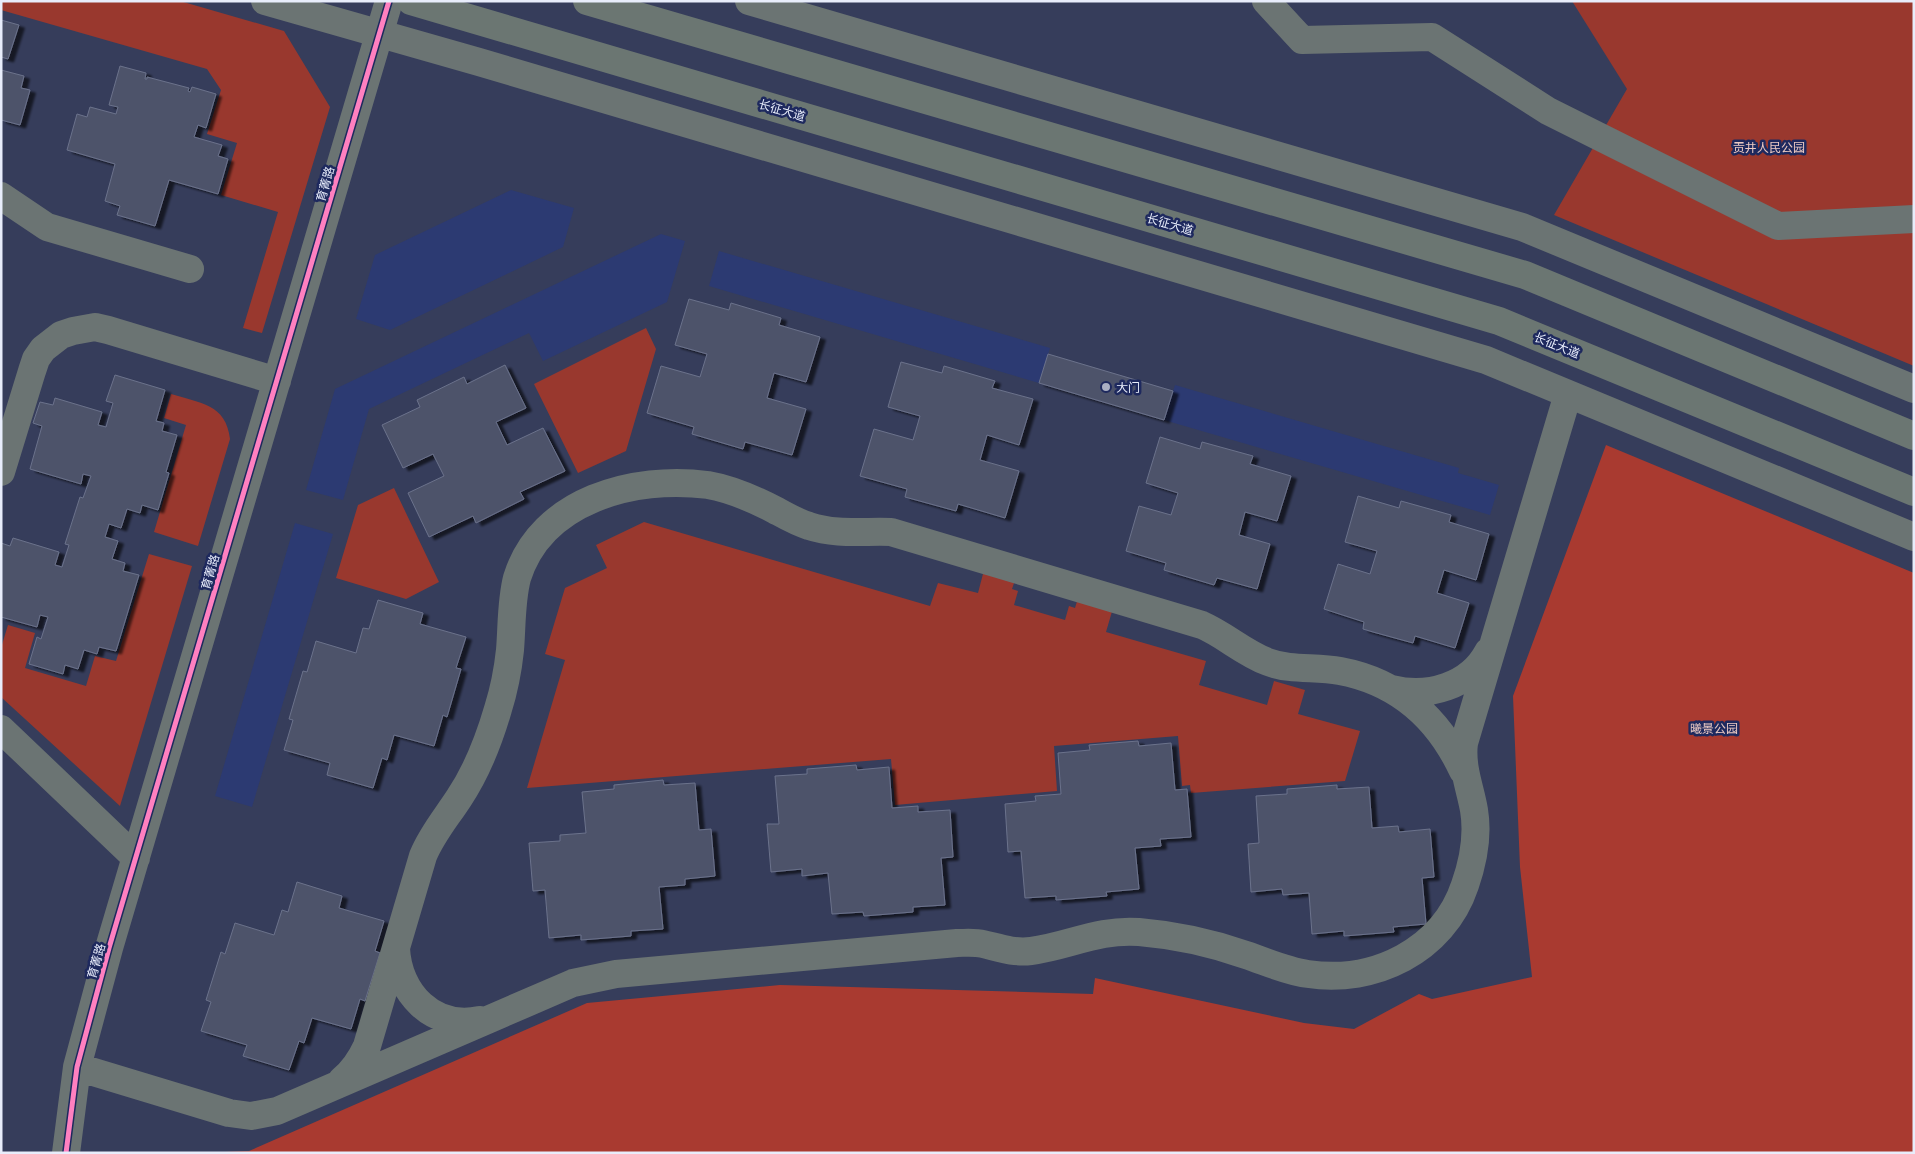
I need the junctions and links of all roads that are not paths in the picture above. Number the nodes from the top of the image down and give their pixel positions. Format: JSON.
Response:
{"nodes":[{"id":1,"x":265,"y":1,"type":"edge"},
{"id":2,"x":389,"y":1,"type":"edge"},
{"id":3,"x":411,"y":1,"type":"edge"},
{"id":4,"x":588,"y":1,"type":"edge"},
{"id":5,"x":749,"y":1,"type":"edge"},
{"id":6,"x":1266,"y":1,"type":"edge"},
{"id":7,"x":380,"y":33,"type":"junction"},
{"id":8,"x":1,"y":196,"type":"edge"},
{"id":9,"x":1914,"y":219,"type":"edge"},
{"id":10,"x":190,"y":269,"type":"dead end"},
{"id":11,"x":277,"y":381,"type":"junction"},
{"id":12,"x":1914,"y":389,"type":"edge"},
{"id":13,"x":1568,"y":394,"type":"junction"},
{"id":14,"x":1914,"y":436,"type":"edge"},
{"id":15,"x":1,"y":472,"type":"edge"},
{"id":16,"x":1914,"y":492,"type":"edge"},
{"id":17,"x":1914,"y":537,"type":"edge"},
{"id":18,"x":1494,"y":642,"type":"junction"},
{"id":19,"x":1392,"y":689,"type":"junction"},
{"id":20,"x":1,"y":728,"type":"edge"},
{"id":21,"x":1466,"y":775,"type":"junction"},
{"id":22,"x":136,"y":858,"type":"junction"},
{"id":23,"x":396,"y":946,"type":"junction"},
{"id":24,"x":491,"y":1018,"type":"junction"},
{"id":25,"x":77,"y":1067,"type":"junction"},
{"id":26,"x":334,"y":1086,"type":"junction"},
{"id":27,"x":66,"y":1153,"type":"edge"}],
"edges":[{"from":1,"to":7,"type":"street"},
{"from":2,"to":7,"type":"street","name":"育菁路"},
{"from":3,"to":16,"type":"main road","name":"长征大道"},
{"from":4,"to":14,"type":"main road"},
{"from":5,"to":12,"type":"street"},
{"from":6,"to":9,"type":"street"},
{"from":7,"to":11,"type":"street","name":"育菁路"},
{"from":7,"to":13,"type":"street"},
{"from":8,"to":10,"type":"street"},
{"from":11,"to":15,"type":"street"},
{"from":11,"to":22,"type":"street","name":"育菁路"},
{"from":13,"to":17,"type":"street"},
{"from":13,"to":18,"type":"street"},
{"from":18,"to":19,"type":"street"},
{"from":18,"to":21,"type":"street"},
{"from":19,"to":21,"type":"street"},
{"from":19,"to":23,"type":"street"},
{"from":20,"to":22,"type":"street"},
{"from":21,"to":24,"type":"street"},
{"from":22,"to":25,"type":"street","name":"育菁路"},
{"from":23,"to":24,"type":"street"},
{"from":23,"to":26,"type":"street"},
{"from":24,"to":26,"type":"street"},
{"from":25,"to":26,"type":"street"},
{"from":25,"to":27,"type":"street","name":"育菁路"}]}
